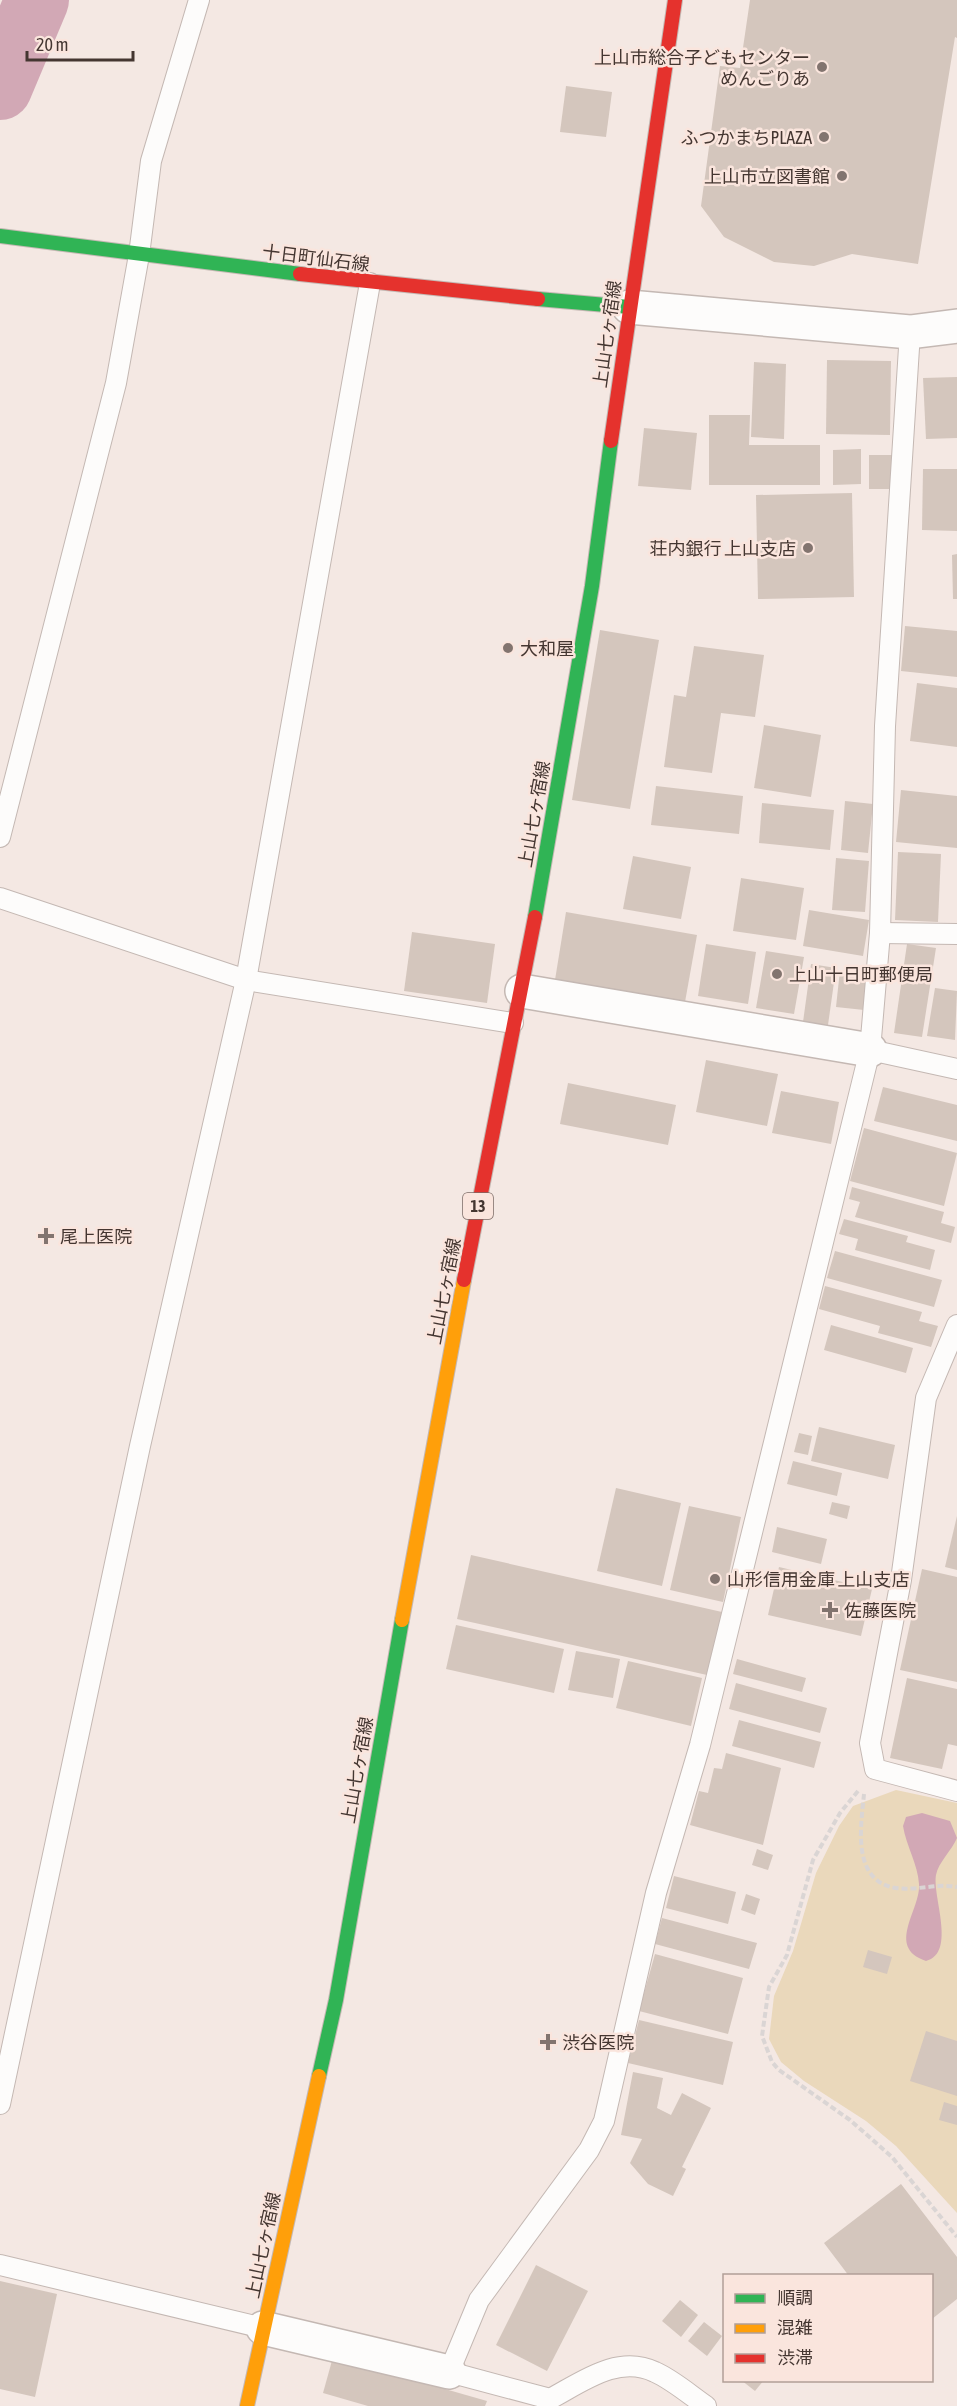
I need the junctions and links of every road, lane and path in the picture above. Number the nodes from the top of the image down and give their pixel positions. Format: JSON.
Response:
{"nodes":[{"id":1,"x":199,"y":0,"type":"edge"},
{"id":2,"x":675,"y":0,"type":"edge"},
{"id":3,"x":0,"y":236,"type":"edge"},
{"id":4,"x":139,"y":255,"type":"junction"},
{"id":5,"x":370,"y":283,"type":"junction"},
{"id":6,"x":629,"y":307,"type":"junction"},
{"id":7,"x":957,"y":326,"type":"edge"},
{"id":8,"x":910,"y":332,"type":"junction"},
{"id":9,"x":0,"y":837,"type":"edge"},
{"id":10,"x":0,"y":898,"type":"edge"},
{"id":11,"x":880,"y":933,"type":"junction"},
{"id":12,"x":957,"y":934,"type":"edge"},
{"id":13,"x":246,"y":980,"type":"junction"},
{"id":14,"x":522,"y":991,"type":"junction"},
{"id":15,"x":513,"y":1023,"type":"junction"},
{"id":16,"x":870,"y":1050,"type":"junction"},
{"id":17,"x":957,"y":1069,"type":"edge"},
{"id":18,"x":957,"y":1325,"type":"edge"},
{"id":19,"x":870,"y":1775,"type":"junction"},
{"id":20,"x":957,"y":1791,"type":"edge"},
{"id":21,"x":957,"y":1887,"type":"edge"},
{"id":22,"x":0,"y":2104,"type":"edge"},
{"id":23,"x":957,"y":2237,"type":"edge"},
{"id":24,"x":0,"y":2265,"type":"edge"},
{"id":25,"x":263,"y":2328,"type":"junction"},
{"id":26,"x":449,"y":2372,"type":"junction"},
{"id":27,"x":247,"y":2406,"type":"edge"},
{"id":28,"x":706,"y":2406,"type":"edge"}],
"edges":[{"from":1,"to":4,"type":"lane"},
{"from":2,"to":6,"type":"main road","name":"上山七ヶ宿線","number":"13"},
{"from":3,"to":4,"type":"main road","name":"十日町仙石線"},
{"from":4,"to":5,"type":"main road","name":"十日町仙石線"},
{"from":4,"to":9,"type":"lane"},
{"from":5,"to":6,"type":"main road","name":"十日町仙石線"},
{"from":5,"to":13,"type":"lane"},
{"from":6,"to":8,"type":"street"},
{"from":6,"to":14,"type":"main road","name":"上山七ヶ宿線","number":"13"},
{"from":7,"to":8,"type":"street"},
{"from":8,"to":11,"type":"lane"},
{"from":10,"to":13,"type":"lane"},
{"from":11,"to":12,"type":"lane"},
{"from":11,"to":16,"type":"lane"},
{"from":13,"to":15,"type":"lane"},
{"from":13,"to":22,"type":"lane"},
{"from":14,"to":15,"type":"main road","name":"上山七ヶ宿線","number":"13"},
{"from":14,"to":16,"type":"street"},
{"from":15,"to":25,"type":"main road","name":"上山七ヶ宿線","number":"13"},
{"from":16,"to":17,"type":"lane"},
{"from":16,"to":26,"type":"lane"},
{"from":18,"to":19,"type":"lane"},
{"from":19,"to":20,"type":"lane"},
{"from":19,"to":21,"type":"path"},
{"from":19,"to":23,"type":"path"},
{"from":24,"to":25,"type":"lane"},
{"from":25,"to":26,"type":"street"},
{"from":25,"to":27,"type":"main road","name":"上山七ヶ宿線","number":"13"},
{"from":26,"to":28,"type":"lane"}]}
